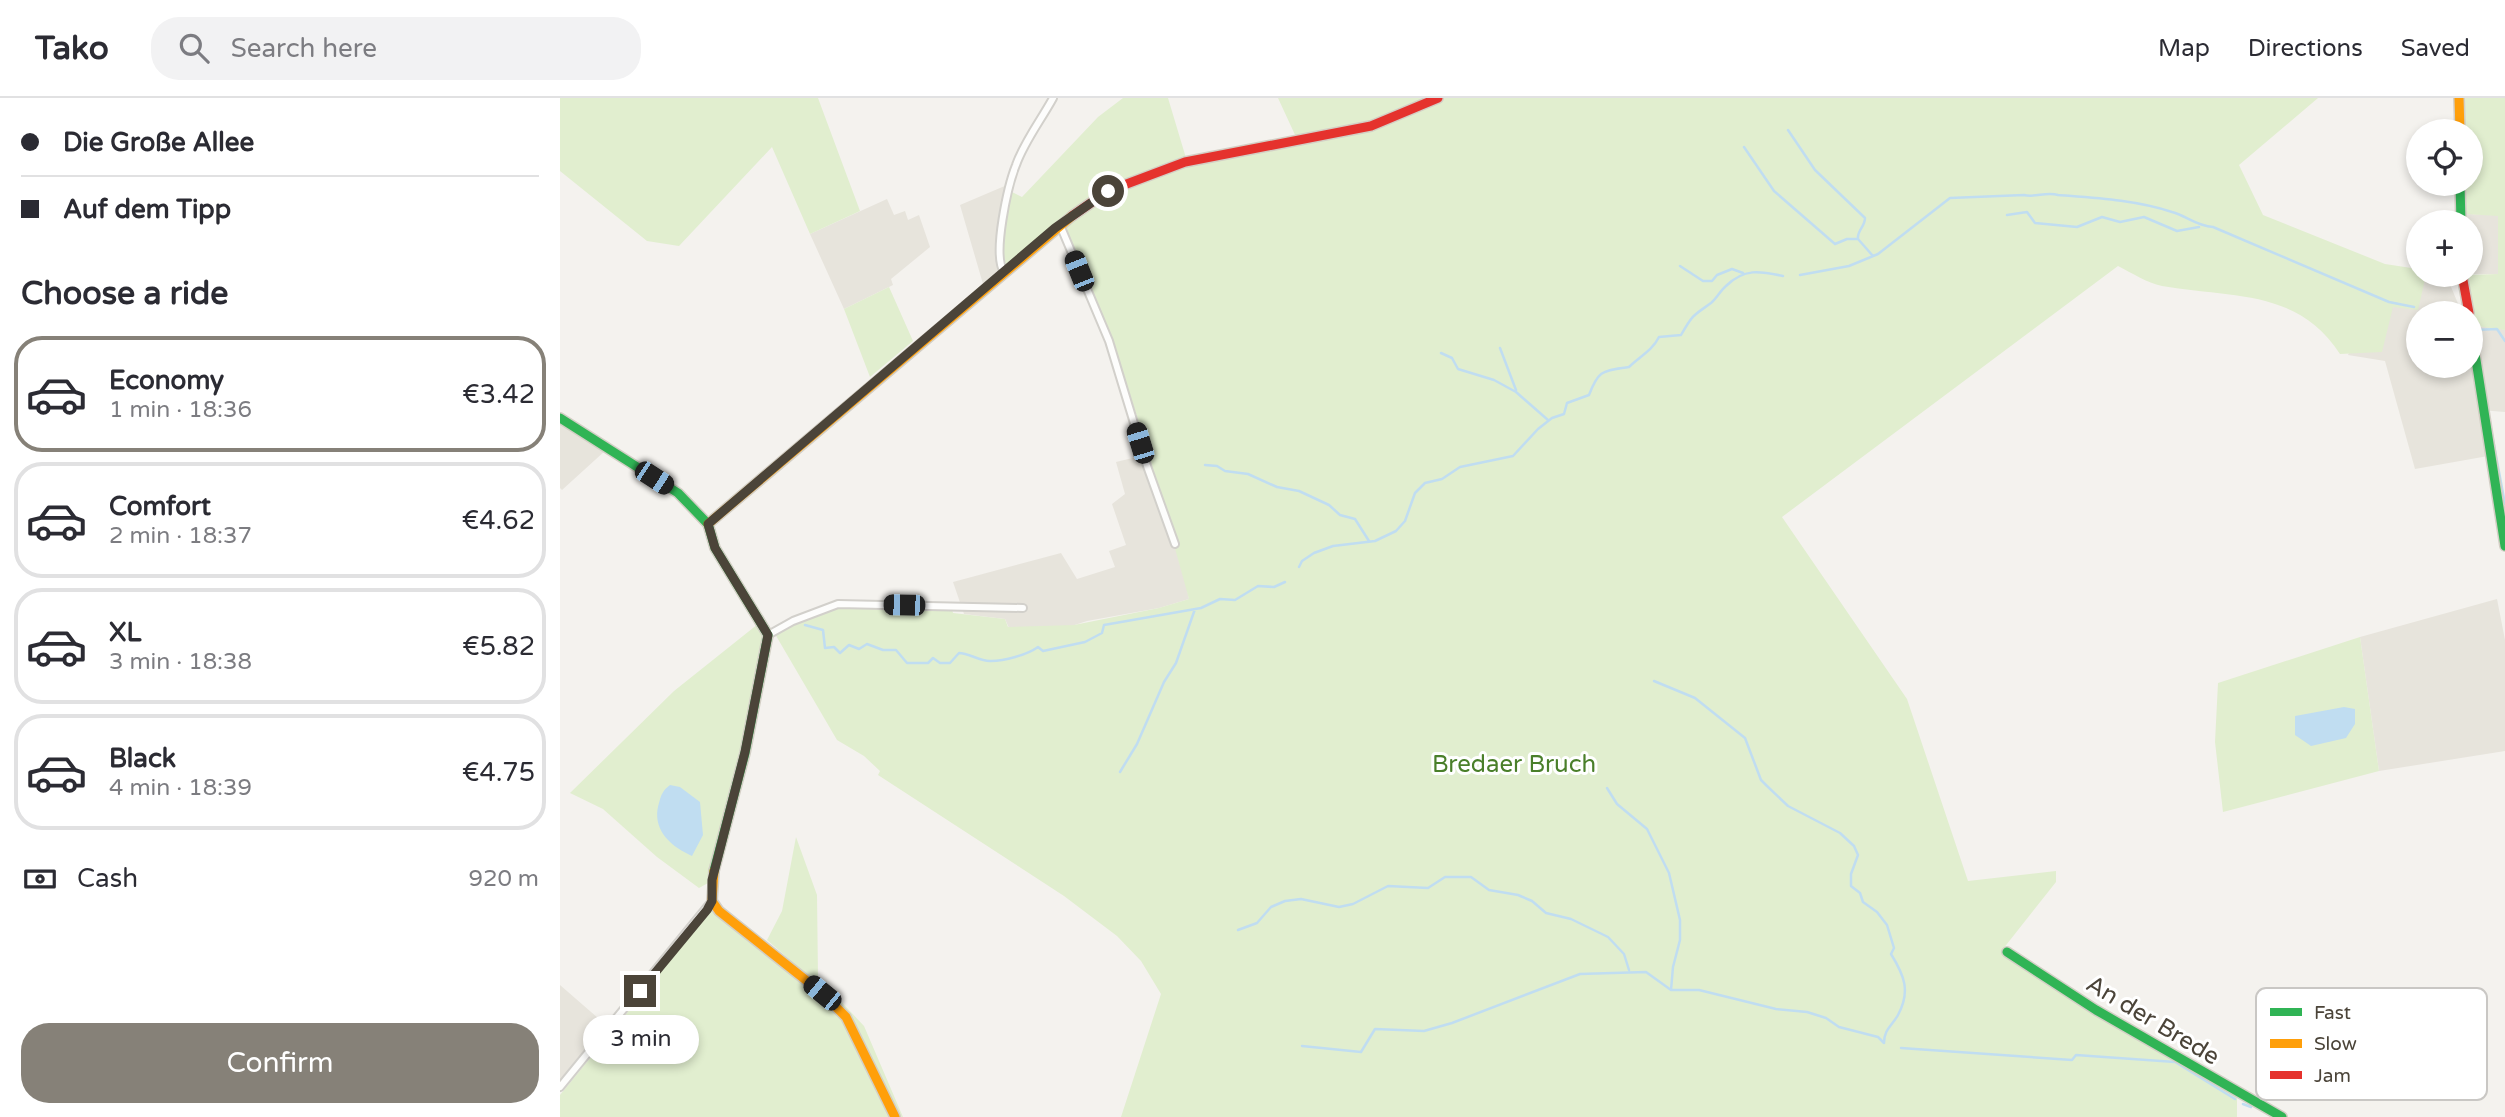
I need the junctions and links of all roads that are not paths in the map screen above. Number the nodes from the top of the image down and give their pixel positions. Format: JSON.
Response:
{"nodes":[{"id":1,"x":1053,"y":98,"type":"edge"},
{"id":2,"x":1438,"y":98,"type":"edge"},
{"id":3,"x":1060,"y":225,"type":"junction"},
{"id":4,"x":1004,"y":272,"type":"junction"},
{"id":5,"x":2479,"y":378,"type":"edge"},
{"id":6,"x":560,"y":418,"type":"edge"},
{"id":7,"x":708,"y":524,"type":"junction"},
{"id":8,"x":1175,"y":544,"type":"dead end"},
{"id":9,"x":2505,"y":546,"type":"edge"},
{"id":10,"x":1023,"y":608,"type":"dead end"},
{"id":11,"x":768,"y":635,"type":"junction"},
{"id":12,"x":712,"y":901,"type":"junction"},
{"id":13,"x":2007,"y":952,"type":"dead end"},
{"id":14,"x":560,"y":1087,"type":"edge"},
{"id":15,"x":895,"y":1117,"type":"edge"},
{"id":16,"x":2282,"y":1117,"type":"edge"}],
"edges":[{"from":1,"to":4,"type":"street"},
{"from":2,"to":3,"type":"street"},
{"from":3,"to":4,"type":"street"},
{"from":3,"to":8,"type":"street"},
{"from":4,"to":7,"type":"street"},
{"from":5,"to":9,"type":"street"},
{"from":6,"to":7,"type":"street"},
{"from":7,"to":11,"type":"street"},
{"from":10,"to":11,"type":"street"},
{"from":11,"to":12,"type":"street"},
{"from":12,"to":14,"type":"street"},
{"from":12,"to":15,"type":"street"},
{"from":13,"to":16,"type":"street","name":"An der Brede"}]}
